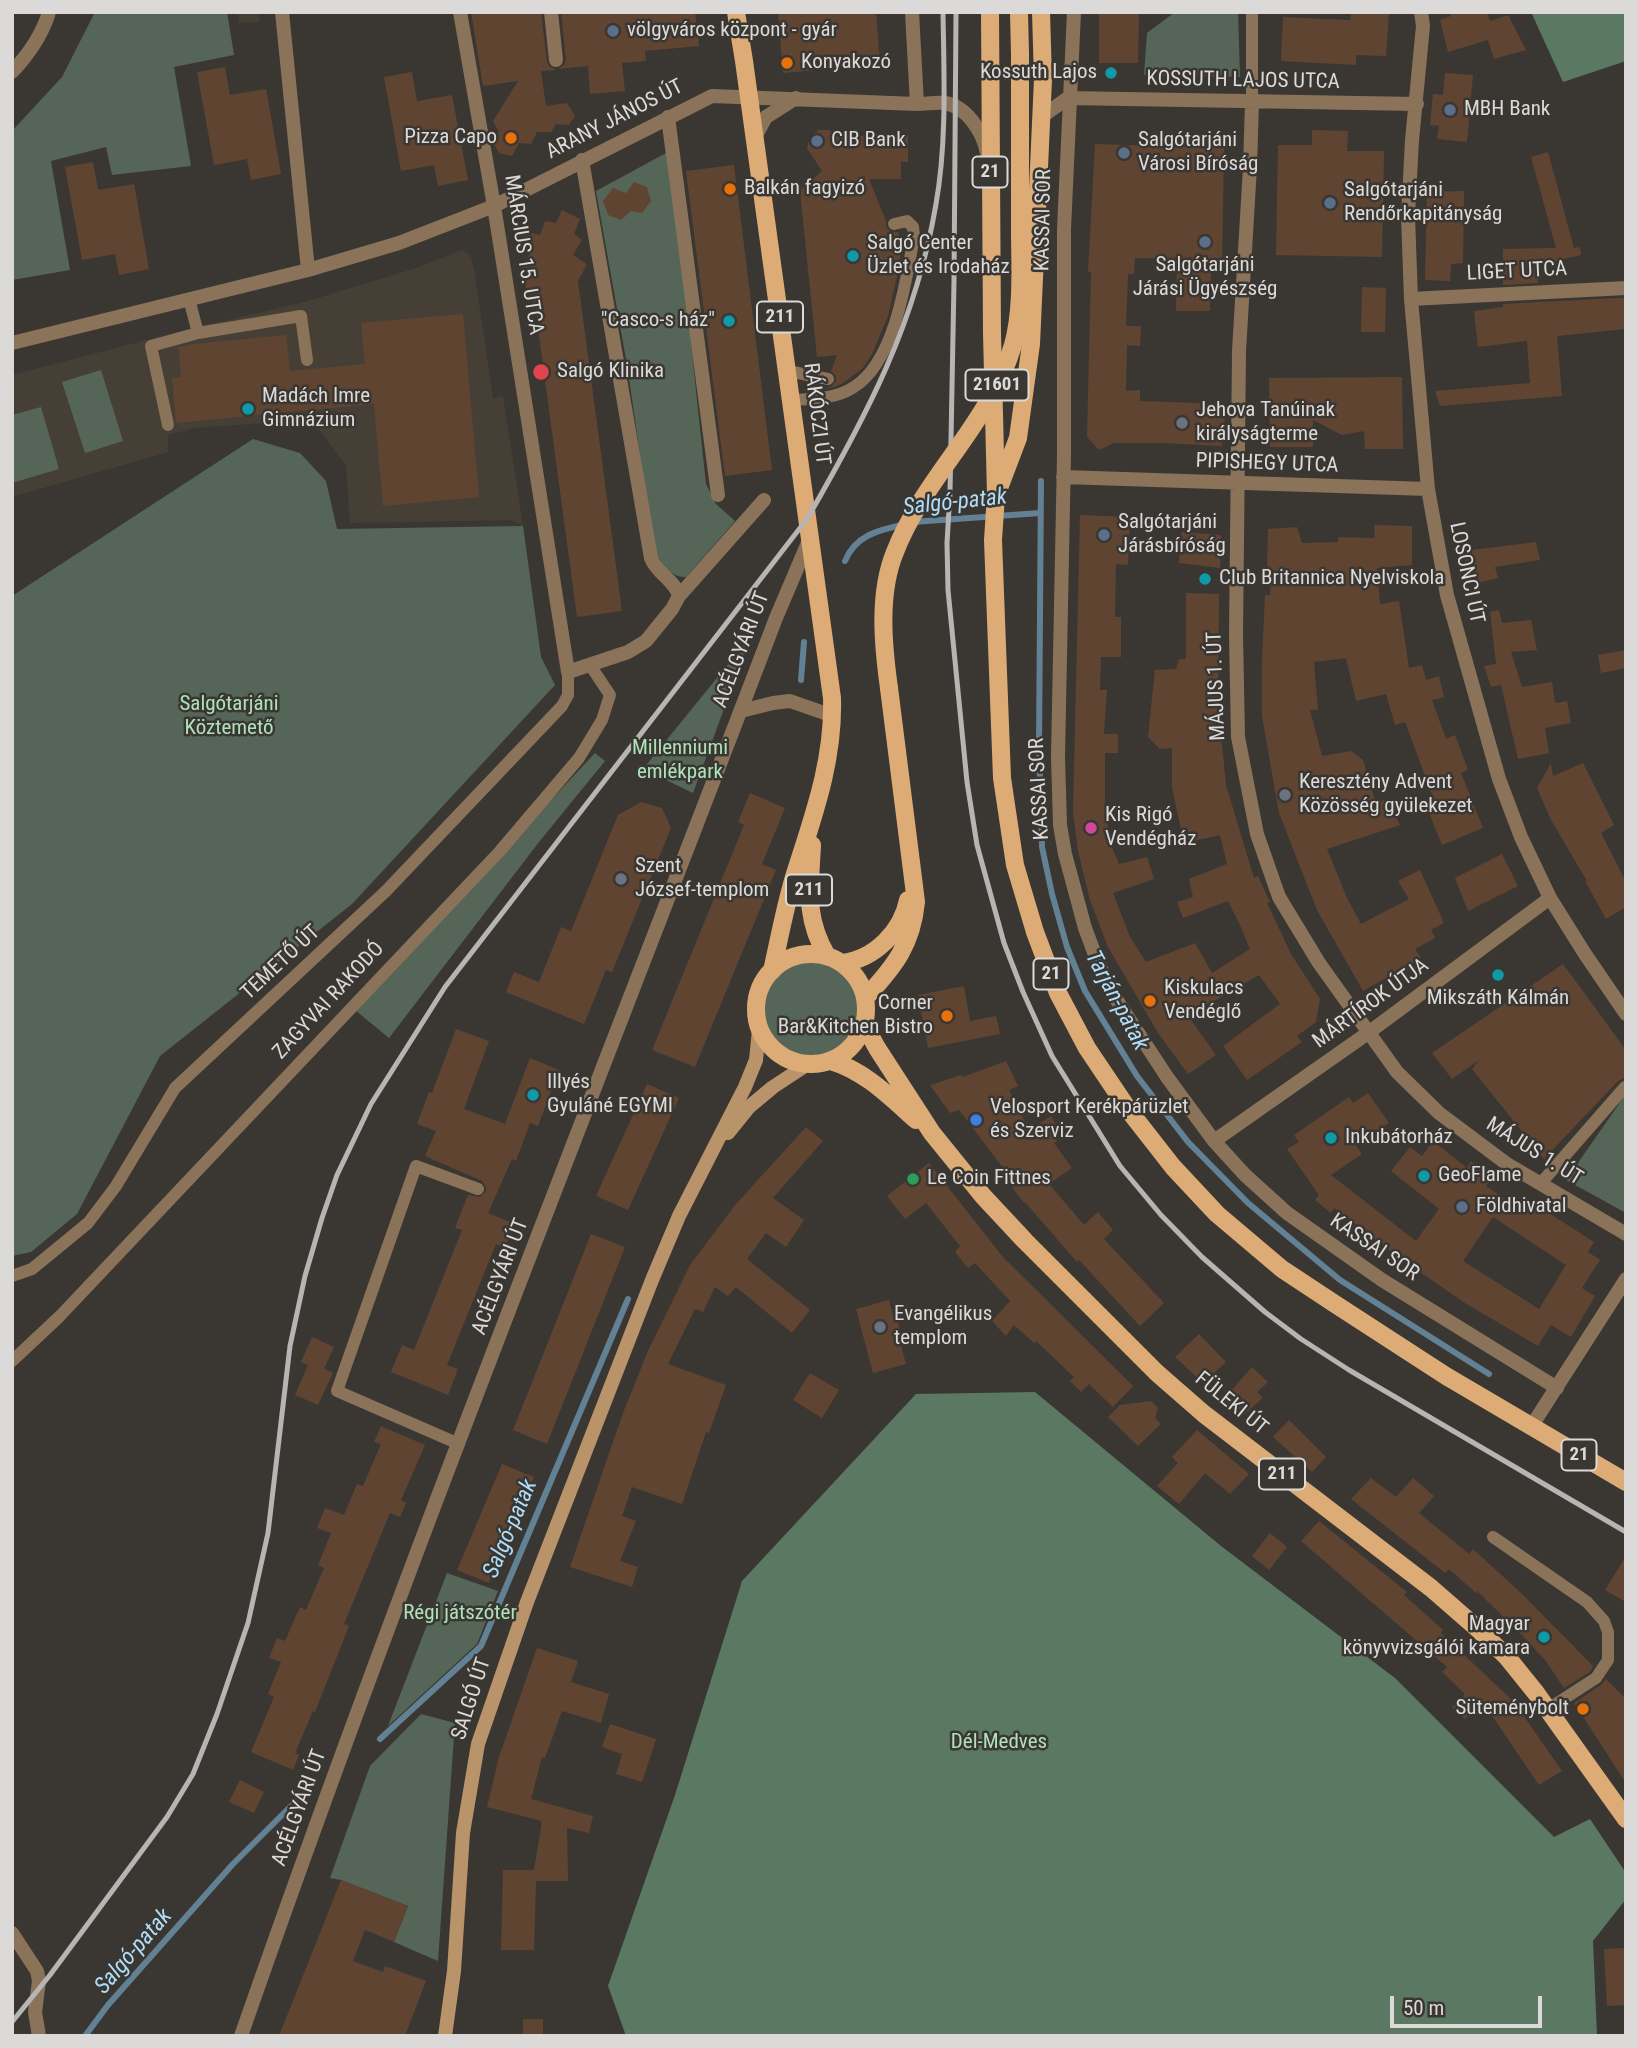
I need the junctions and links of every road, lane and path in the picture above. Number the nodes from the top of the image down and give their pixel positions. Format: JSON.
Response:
{"nodes":[{"id":1,"x":49,"y":12,"type":"edge"},
{"id":2,"x":282,"y":12,"type":"edge"},
{"id":3,"x":460,"y":12,"type":"edge"},
{"id":4,"x":551,"y":12,"type":"edge"},
{"id":5,"x":736,"y":12,"type":"edge"},
{"id":6,"x":912,"y":12,"type":"edge"},
{"id":7,"x":990,"y":12,"type":"edge"},
{"id":8,"x":1019,"y":12,"type":"edge"},
{"id":9,"x":1041,"y":12,"type":"edge"},
{"id":10,"x":1074,"y":12,"type":"edge"},
{"id":11,"x":1252,"y":12,"type":"edge"},
{"id":12,"x":1421,"y":12,"type":"edge"},
{"id":13,"x":556,"y":60,"type":"dead end"},
{"id":14,"x":12,"y":72,"type":"edge"},
{"id":15,"x":1043,"y":79,"type":"junction"},
{"id":16,"x":749,"y":96,"type":"junction"},
{"id":17,"x":796,"y":98,"type":"junction"},
{"id":18,"x":1068,"y":98,"type":"junction"},
{"id":19,"x":1252,"y":103,"type":"junction"},
{"id":20,"x":917,"y":104,"type":"junction"},
{"id":21,"x":1417,"y":104,"type":"junction"},
{"id":22,"x":668,"y":117,"type":"junction"},
{"id":23,"x":1041,"y":117,"type":"junction"},
{"id":24,"x":754,"y":139,"type":"junction"},
{"id":25,"x":582,"y":160,"type":"junction"},
{"id":26,"x":990,"y":168,"type":"junction"},
{"id":27,"x":494,"y":206,"type":"junction"},
{"id":28,"x":894,"y":224,"type":"dead end"},
{"id":29,"x":308,"y":270,"type":"junction"},
{"id":30,"x":1626,"y":288,"type":"edge"},
{"id":31,"x":189,"y":299,"type":"junction"},
{"id":32,"x":1410,"y":299,"type":"junction"},
{"id":33,"x":1031,"y":317,"type":"junction"},
{"id":34,"x":198,"y":333,"type":"junction"},
{"id":35,"x":992,"y":333,"type":"junction"},
{"id":36,"x":12,"y":343,"type":"edge"},
{"id":37,"x":306,"y":360,"type":"dead end"},
{"id":38,"x":788,"y":371,"type":"junction"},
{"id":39,"x":828,"y":379,"type":"dead end"},
{"id":40,"x":792,"y":400,"type":"junction"},
{"id":41,"x":167,"y":425,"type":"dead end"},
{"id":42,"x":1063,"y":477,"type":"junction"},
{"id":43,"x":1239,"y":484,"type":"junction"},
{"id":44,"x":1428,"y":489,"type":"junction"},
{"id":45,"x":718,"y":495,"type":"dead end"},
{"id":46,"x":996,"y":495,"type":"junction"},
{"id":47,"x":764,"y":500,"type":"dead end"},
{"id":48,"x":810,"y":538,"type":"junction"},
{"id":49,"x":679,"y":596,"type":"junction"},
{"id":50,"x":590,"y":665,"type":"junction"},
{"id":51,"x":568,"y":672,"type":"junction"},
{"id":52,"x":741,"y":711,"type":"junction"},
{"id":53,"x":833,"y":716,"type":"junction"},
{"id":54,"x":813,"y":821,"type":"junction"},
{"id":55,"x":912,"y":861,"type":"junction"},
{"id":56,"x":1550,"y":898,"type":"junction"},
{"id":57,"x":835,"y":960,"type":"junction"},
{"id":58,"x":772,"y":971,"type":"junction"},
{"id":59,"x":866,"y":998,"type":"junction"},
{"id":60,"x":1626,"y":1014,"type":"edge"},
{"id":61,"x":864,"y":1024,"type":"junction"},
{"id":62,"x":759,"y":1030,"type":"junction"},
{"id":63,"x":1368,"y":1033,"type":"junction"},
{"id":64,"x":831,"y":1061,"type":"junction"},
{"id":65,"x":808,"y":1065,"type":"junction"},
{"id":66,"x":1625,"y":1087,"type":"edge"},
{"id":67,"x":932,"y":1133,"type":"junction"},
{"id":68,"x":1214,"y":1141,"type":"junction"},
{"id":69,"x":707,"y":1159,"type":"junction"},
{"id":70,"x":1541,"y":1183,"type":"junction"},
{"id":71,"x":478,"y":1189,"type":"dead end"},
{"id":72,"x":1626,"y":1234,"type":"edge"},
{"id":73,"x":12,"y":1276,"type":"edge"},
{"id":74,"x":1626,"y":1279,"type":"edge"},
{"id":75,"x":12,"y":1361,"type":"edge"},
{"id":76,"x":1557,"y":1388,"type":"junction"},
{"id":77,"x":1531,"y":1427,"type":"junction"},
{"id":78,"x":459,"y":1444,"type":"junction"},
{"id":79,"x":1626,"y":1482,"type":"edge"},
{"id":80,"x":1493,"y":1537,"type":"dead end"},
{"id":81,"x":1548,"y":1709,"type":"junction"},
{"id":82,"x":1626,"y":1819,"type":"edge"},
{"id":83,"x":12,"y":1933,"type":"edge"},
{"id":84,"x":39,"y":2036,"type":"edge"},
{"id":85,"x":241,"y":2036,"type":"edge"},
{"id":86,"x":445,"y":2036,"type":"edge"}],
"edges":[{"from":1,"to":14,"type":"street"},
{"from":2,"to":29,"type":"street"},
{"from":3,"to":27,"type":"street","name":"MÁRCIUS 15. UTCA"},
{"from":4,"to":13,"type":"street"},
{"from":5,"to":16,"type":"main road","name":"RÁKÓCZI ÚT","number":"211"},
{"from":6,"to":20,"type":"street"},
{"from":7,"to":26,"type":"main road","number":"21"},
{"from":8,"to":55,"type":"main road","number":"21601","bridge":true},
{"from":9,"to":15,"type":"main road","number":"21"},
{"from":10,"to":18,"type":"street","name":"KASSAI SOR"},
{"from":11,"to":19,"type":"lane"},
{"from":12,"to":21,"type":"street","name":"LOSONCI ÚT"},
{"from":15,"to":18,"type":"street"},
{"from":15,"to":23,"type":"main road","number":"21"},
{"from":16,"to":17,"type":"street"},
{"from":16,"to":22,"type":"street","name":"ARANY JÁNOS ÚT"},
{"from":16,"to":24,"type":"main road","name":"RÁKÓCZI ÚT","number":"211"},
{"from":17,"to":20,"type":"street"},
{"from":17,"to":24,"type":"street"},
{"from":18,"to":19,"type":"street","name":"KOSSUTH LAJOS UTCA"},
{"from":18,"to":23,"type":"street"},
{"from":18,"to":42,"type":"street","name":"KASSAI SOR"},
{"from":19,"to":21,"type":"street","name":"KOSSUTH LAJOS UTCA"},
{"from":19,"to":43,"type":"street","name":"MÁJUS 1. ÚT"},
{"from":20,"to":26,"type":"street"},
{"from":21,"to":32,"type":"street","name":"LOSONCI ÚT"},
{"from":22,"to":25,"type":"street","name":"ARANY JÁNOS ÚT"},
{"from":22,"to":45,"type":"street"},
{"from":23,"to":33,"type":"main road","number":"21"},
{"from":24,"to":38,"type":"main road","name":"RÁKÓCZI ÚT","number":"211"},
{"from":25,"to":27,"type":"street","name":"ARANY JÁNOS ÚT"},
{"from":25,"to":49,"type":"street"},
{"from":26,"to":35,"type":"main road","number":"21"},
{"from":27,"to":29,"type":"street","name":"ARANY JÁNOS ÚT"},
{"from":27,"to":51,"type":"street","name":"MÁRCIUS 15. UTCA"},
{"from":28,"to":40,"type":"lane"},
{"from":29,"to":31,"type":"street","name":"ARANY JÁNOS ÚT"},
{"from":30,"to":32,"type":"street","name":"LIGET UTCA"},
{"from":31,"to":34,"type":"lane"},
{"from":31,"to":36,"type":"street","name":"ARANY JÁNOS ÚT"},
{"from":32,"to":44,"type":"street","name":"LOSONCI ÚT"},
{"from":33,"to":35,"type":"lane"},
{"from":33,"to":46,"type":"main road","number":"21"},
{"from":34,"to":37,"type":"lane"},
{"from":34,"to":41,"type":"lane"},
{"from":35,"to":46,"type":"main road","number":"21"},
{"from":38,"to":39,"type":"lane"},
{"from":38,"to":40,"type":"main road","name":"RÁKÓCZI ÚT","number":"211"},
{"from":40,"to":48,"type":"main road","name":"RÁKÓCZI ÚT","number":"211"},
{"from":42,"to":43,"type":"street","name":"PIPISHEGY UTCA"},
{"from":42,"to":68,"type":"street","name":"KASSAI SOR"},
{"from":43,"to":44,"type":"street","name":"PIPISHEGY UTCA"},
{"from":43,"to":63,"type":"street","name":"MÁJUS 1. ÚT"},
{"from":44,"to":56,"type":"street","name":"LOSONCI ÚT"},
{"from":46,"to":77,"type":"main road","number":"21"},
{"from":47,"to":49,"type":"street"},
{"from":48,"to":52,"type":"street","name":"ACÉLGYÁRI ÚT"},
{"from":48,"to":53,"type":"main road","name":"RÁKÓCZI ÚT","number":"211"},
{"from":49,"to":50,"type":"street"},
{"from":50,"to":51,"type":"street"},
{"from":50,"to":75,"type":"lane","name":"ZAGYVAI RAKODÓ"},
{"from":51,"to":73,"type":"lane","name":"TEMETŐ ÚT"},
{"from":52,"to":53,"type":"street"},
{"from":52,"to":78,"type":"street","name":"ACÉLGYÁRI ÚT"},
{"from":53,"to":54,"type":"main road","name":"RÁKÓCZI ÚT","number":"211"},
{"from":54,"to":57,"type":"main road","number":"211"},
{"from":54,"to":58,"type":"main road","number":"211"},
{"from":55,"to":57,"type":"main road","number":"21601"},
{"from":55,"to":59,"type":"main road","number":"21601"},
{"from":56,"to":60,"type":"street","name":"LOSONCI ÚT"},
{"from":56,"to":63,"type":"street","name":"MÁRTÍROK ÚTJA"},
{"from":57,"to":58,"type":"main road"},
{"from":57,"to":59,"type":"main road","number":"211"},
{"from":58,"to":62,"type":"main road","number":"211"},
{"from":59,"to":61,"type":"main road"},
{"from":61,"to":64,"type":"main road"},
{"from":61,"to":67,"type":"main road","number":"211"},
{"from":62,"to":65,"type":"main road"},
{"from":62,"to":69,"type":"main road"},
{"from":63,"to":68,"type":"street","name":"MÁRTÍROK ÚTJA"},
{"from":63,"to":70,"type":"street","name":"MÁJUS 1. ÚT"},
{"from":64,"to":65,"type":"main road"},
{"from":64,"to":67,"type":"main road","number":"211"},
{"from":65,"to":69,"type":"main road"},
{"from":66,"to":70,"type":"lane"},
{"from":67,"to":81,"type":"main road","name":"FÜLEKI ÚT","number":"211"},
{"from":68,"to":76,"type":"street","name":"KASSAI SOR"},
{"from":69,"to":86,"type":"main road","name":"SALGÓ ÚT"},
{"from":70,"to":72,"type":"street","name":"MÁJUS 1. ÚT"},
{"from":71,"to":78,"type":"lane"},
{"from":74,"to":76,"type":"street"},
{"from":76,"to":77,"type":"street"},
{"from":77,"to":79,"type":"main road","number":"21"},
{"from":78,"to":85,"type":"street","name":"ACÉLGYÁRI ÚT"},
{"from":80,"to":81,"type":"lane"},
{"from":81,"to":82,"type":"main road","name":"FÜLEKI ÚT","number":"211"},
{"from":83,"to":84,"type":"street"}]}
